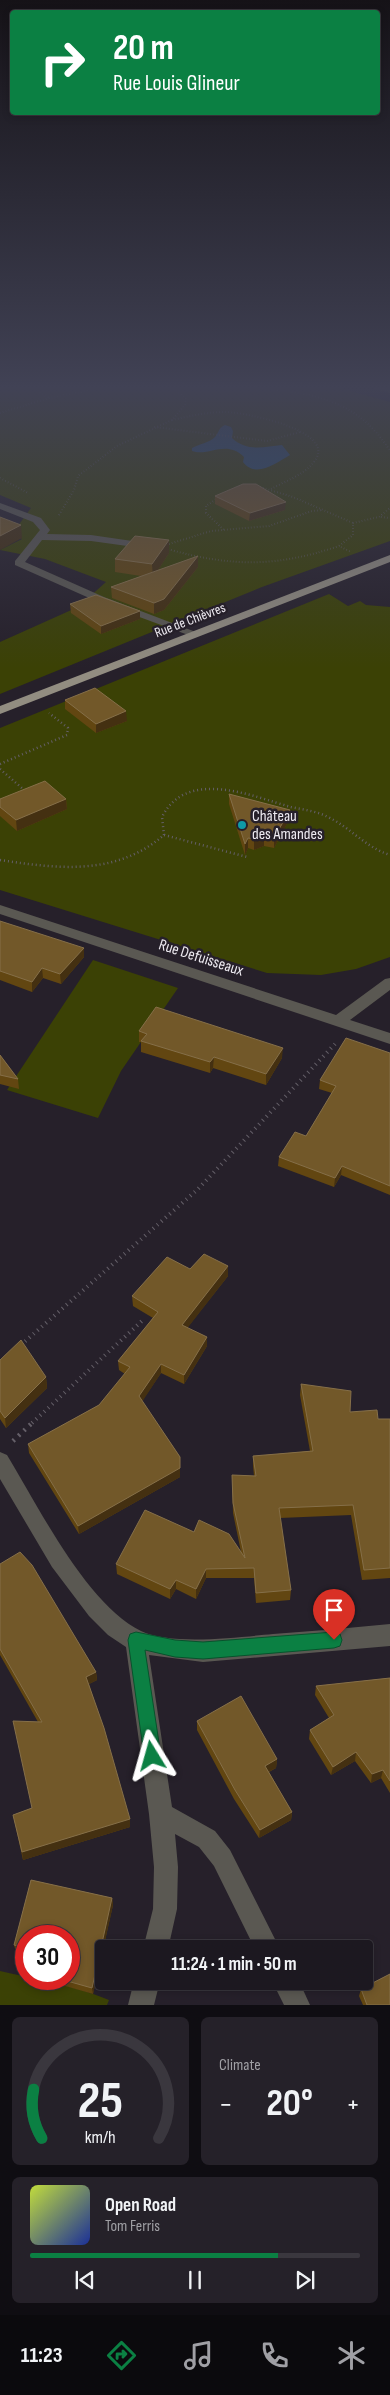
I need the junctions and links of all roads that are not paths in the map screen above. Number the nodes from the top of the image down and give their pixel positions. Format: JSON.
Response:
{"nodes":[{"id":1,"x":0,"y":506,"type":"edge"},
{"id":2,"x":43,"y":533,"type":"junction"},
{"id":3,"x":162,"y":548,"type":"edge"},
{"id":4,"x":390,"y":558,"type":"edge"},
{"id":5,"x":195,"y":634,"type":"junction"},
{"id":6,"x":0,"y":710,"type":"edge"},
{"id":7,"x":0,"y":909,"type":"edge"},
{"id":8,"x":390,"y":983,"type":"edge"},
{"id":9,"x":337,"y":1022,"type":"junction"},
{"id":10,"x":390,"y":1039,"type":"edge"},
{"id":11,"x":4,"y":1452,"type":"edge"},
{"id":12,"x":390,"y":1635,"type":"edge"},
{"id":13,"x":136,"y":1640,"type":"junction"},
{"id":14,"x":161,"y":1814,"type":"junction"},
{"id":15,"x":158,"y":1940,"type":"edge"},
{"id":16,"x":263,"y":1940,"type":"edge"},
{"id":17,"x":145,"y":1990,"type":"edge"},
{"id":18,"x":289,"y":1990,"type":"edge"},
{"id":19,"x":141,"y":2005,"type":"edge"},
{"id":20,"x":297,"y":2005,"type":"edge"}],
"edges":[{"from":1,"to":2,"type":"street"},
{"from":2,"to":3,"type":"street"},
{"from":2,"to":5,"type":"street"},
{"from":4,"to":5,"type":"main road","name":"Rue de Chièvres"},
{"from":5,"to":6,"type":"main road","name":"Rue de Chièvres"},
{"from":7,"to":9,"type":"street","name":"Rue Defuisseaux"},
{"from":8,"to":9,"type":"street"},
{"from":9,"to":10,"type":"street","name":"Rue Defuisseaux"},
{"from":11,"to":13,"type":"street"},
{"from":12,"to":13,"type":"street"},
{"from":13,"to":14,"type":"street"},
{"from":14,"to":15,"type":"street"},
{"from":14,"to":16,"type":"street"},
{"from":17,"to":19,"type":"street"},
{"from":18,"to":20,"type":"street"}]}
